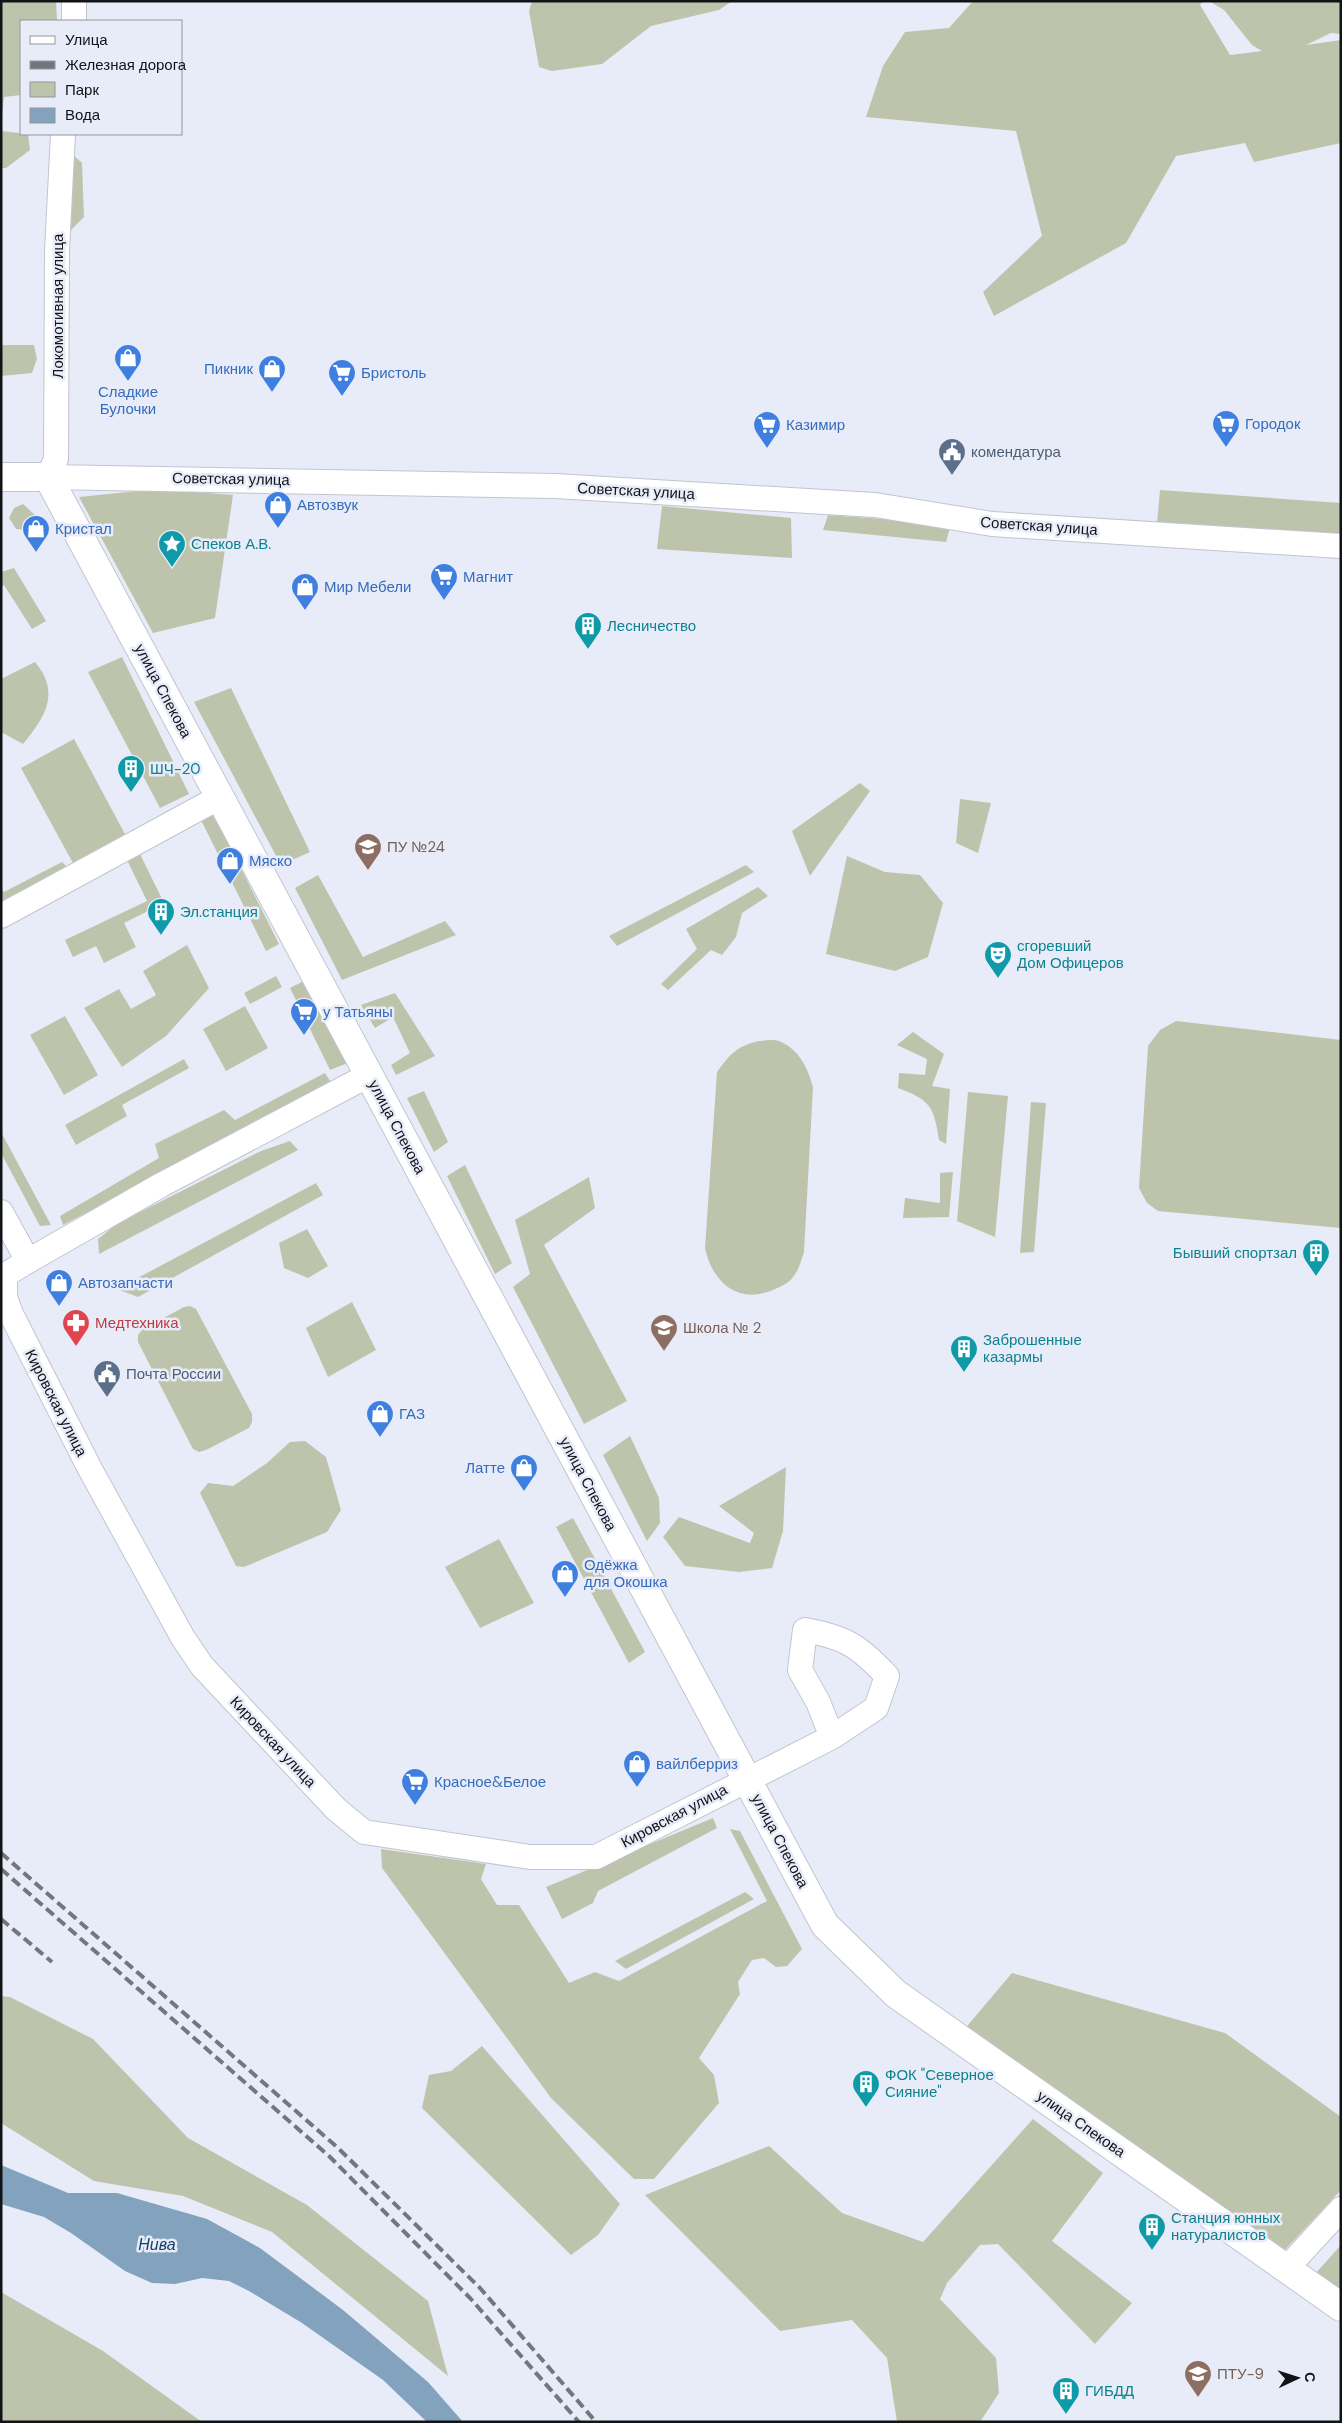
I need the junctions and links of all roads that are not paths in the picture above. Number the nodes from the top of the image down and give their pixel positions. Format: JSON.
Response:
{"nodes":[{"id":1,"x":74,"y":1,"type":"edge"},
{"id":2,"x":74,"y":20,"type":"edge"},
{"id":3,"x":63,"y":135,"type":"edge"},
{"id":4,"x":48,"y":477,"type":"junction"},
{"id":5,"x":1,"y":478,"type":"edge"},
{"id":6,"x":1341,"y":546,"type":"edge"},
{"id":7,"x":220,"y":797,"type":"junction"},
{"id":8,"x":1,"y":916,"type":"edge"},
{"id":9,"x":369,"y":1075,"type":"junction"},
{"id":10,"x":1,"y":1212,"type":"edge"},
{"id":11,"x":28,"y":1261,"type":"junction"},
{"id":12,"x":832,"y":1737,"type":"dead end"},
{"id":13,"x":746,"y":1779,"type":"junction"},
{"id":14,"x":1341,"y":2209,"type":"edge"},
{"id":15,"x":1286,"y":2269,"type":"junction"},
{"id":16,"x":1341,"y":2308,"type":"edge"}],
"edges":[{"from":1,"to":2,"type":"street"},
{"from":3,"to":4,"type":"street","name":"Локомотивная улица"},
{"from":4,"to":5,"type":"main road","name":"Советская улица"},
{"from":4,"to":6,"type":"street","name":"Советская улица"},
{"from":4,"to":7,"type":"main road","name":"улица Спекова"},
{"from":7,"to":8,"type":"street"},
{"from":7,"to":9,"type":"main road","name":"улица Спекова"},
{"from":9,"to":11,"type":"street"},
{"from":9,"to":13,"type":"main road","name":"улица Спекова"},
{"from":10,"to":11,"type":"street"},
{"from":11,"to":13,"type":"street","name":"Кировская улица"},
{"from":12,"to":13,"type":"street","name":"Кировская улица"},
{"from":13,"to":15,"type":"main road","name":"улица Спекова"},
{"from":14,"to":15,"type":"street"},
{"from":15,"to":16,"type":"main road","name":"улица Спекова"}]}
